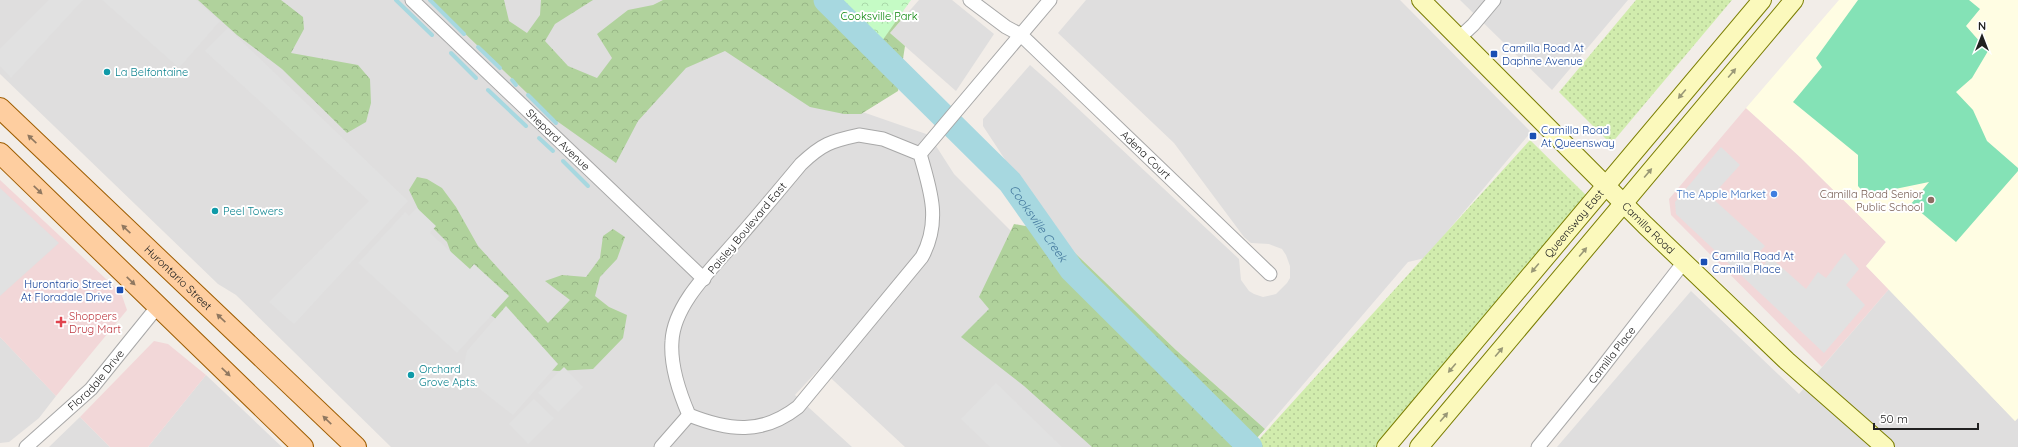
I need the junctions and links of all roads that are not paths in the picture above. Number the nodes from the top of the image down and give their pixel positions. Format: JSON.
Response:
{"nodes":[{"id":1,"x":412,"y":0,"type":"edge"},
{"id":2,"x":970,"y":0,"type":"edge"},
{"id":3,"x":1050,"y":0,"type":"edge"},
{"id":4,"x":1421,"y":0,"type":"edge"},
{"id":5,"x":1494,"y":0,"type":"edge"},
{"id":6,"x":1762,"y":0,"type":"edge"},
{"id":7,"x":1794,"y":0,"type":"edge"},
{"id":8,"x":1021,"y":35,"type":"junction"},
{"id":9,"x":1458,"y":39,"type":"junction"},
{"id":10,"x":0,"y":108,"type":"edge"},
{"id":11,"x":0,"y":153,"type":"edge"},
{"id":12,"x":920,"y":154,"type":"junction"},
{"id":13,"x":1606,"y":185,"type":"junction"},
{"id":14,"x":1624,"y":203,"type":"junction"},
{"id":15,"x":1684,"y":262,"type":"junction"},
{"id":16,"x":1270,"y":274,"type":"dead end"},
{"id":17,"x":704,"y":279,"type":"junction"},
{"id":18,"x":158,"y":306,"type":"junction"},
{"id":19,"x":689,"y":415,"type":"junction"},
{"id":20,"x":26,"y":447,"type":"edge"},
{"id":21,"x":303,"y":447,"type":"edge"},
{"id":22,"x":356,"y":447,"type":"edge"},
{"id":23,"x":661,"y":447,"type":"edge"},
{"id":24,"x":1386,"y":447,"type":"edge"},
{"id":25,"x":1419,"y":447,"type":"edge"},
{"id":26,"x":1538,"y":447,"type":"edge"},
{"id":27,"x":1885,"y":447,"type":"edge"}],
"edges":[{"from":1,"to":17,"type":"street","name":"Shepard Avenue"},
{"from":2,"to":8,"type":"street","name":"Adena Court"},
{"from":3,"to":8,"type":"street"},
{"from":4,"to":9,"type":"main road","name":"Camilla Road"},
{"from":5,"to":9,"type":"street"},
{"from":6,"to":13,"type":"main road","name":"Queensway East","one_way":true},
{"from":14,"to":7,"type":"main road","one_way":true},
{"from":8,"to":12,"type":"street"},
{"from":8,"to":16,"type":"street","name":"Adena Court"},
{"from":9,"to":13,"type":"main road","name":"Camilla Road"},
{"from":22,"to":10,"type":"main road","name":"Hurontario Street","one_way":true},
{"from":11,"to":18,"type":"main road","one_way":true},
{"from":12,"to":17,"type":"street","name":"Paisley Boulevard East"},
{"from":12,"to":19,"type":"street"},
{"from":13,"to":14,"type":"main road","name":"Camilla Road"},
{"from":13,"to":24,"type":"main road","name":"Queensway East","one_way":true},
{"from":14,"to":15,"type":"main road","name":"Camilla Road"},
{"from":25,"to":14,"type":"main road","one_way":true},
{"from":15,"to":26,"type":"street","name":"Camilla Place"},
{"from":15,"to":27,"type":"main road","name":"Camilla Road"},
{"from":17,"to":19,"type":"street","name":"Paisley Boulevard East"},
{"from":18,"to":20,"type":"street","name":"Floradale Drive"},
{"from":18,"to":21,"type":"main road","one_way":true},
{"from":19,"to":23,"type":"street"}]}
